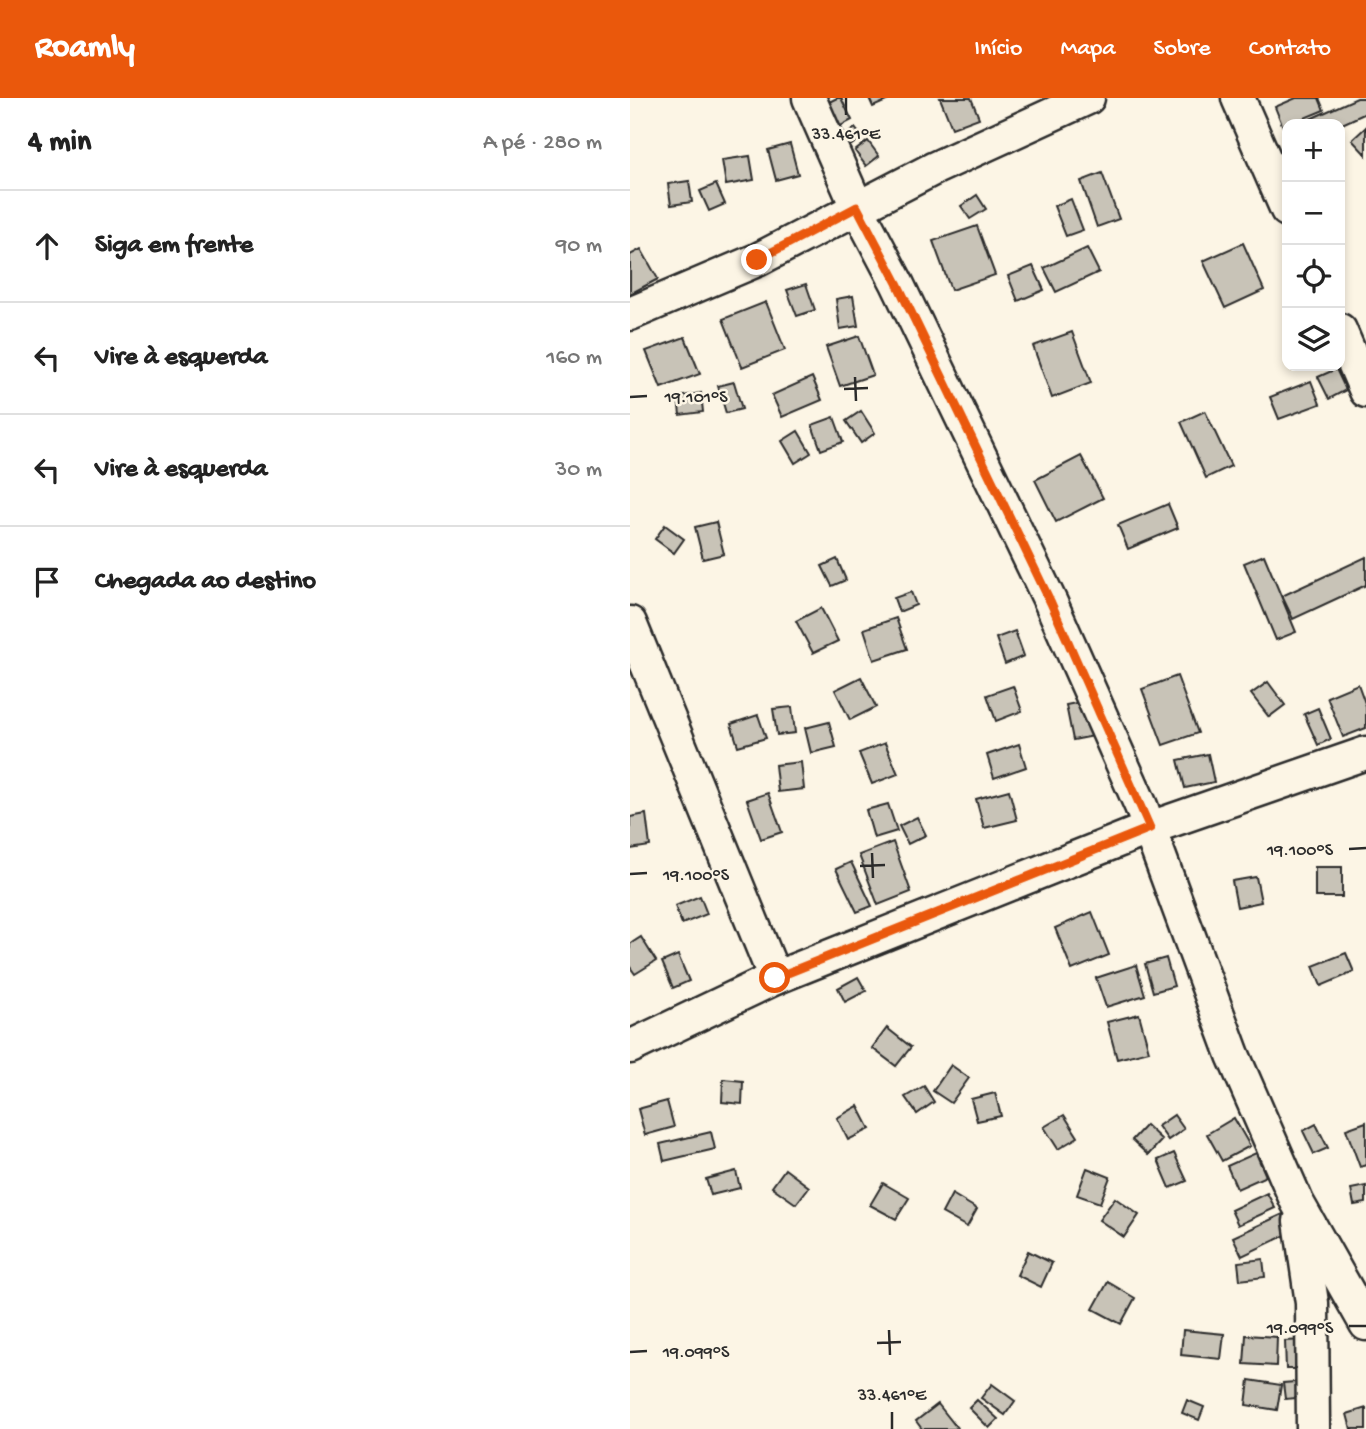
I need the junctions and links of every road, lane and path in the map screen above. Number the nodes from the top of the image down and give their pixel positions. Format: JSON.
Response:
{"nodes":[{"id":1,"x":809,"y":98,"type":"edge"},
{"id":2,"x":1088,"y":98,"type":"edge"},
{"id":3,"x":1238,"y":98,"type":"edge"},
{"id":4,"x":1282,"y":199,"type":"edge"},
{"id":5,"x":857,"y":207,"type":"junction"},
{"id":6,"x":630,"y":314,"type":"edge"},
{"id":7,"x":1345,"y":342,"type":"edge"},
{"id":8,"x":1366,"y":391,"type":"edge"},
{"id":9,"x":630,"y":623,"type":"edge"},
{"id":10,"x":1366,"y":753,"type":"edge"},
{"id":11,"x":1150,"y":828,"type":"junction"},
{"id":12,"x":775,"y":978,"type":"junction"},
{"id":13,"x":630,"y":1047,"type":"edge"},
{"id":14,"x":1297,"y":1202,"type":"junction"},
{"id":15,"x":1365,"y":1320,"type":"edge"},
{"id":16,"x":1313,"y":1429,"type":"edge"}],
"edges":[{"from":1,"to":5,"type":"street"},
{"from":2,"to":5,"type":"street"},
{"from":3,"to":4,"type":"street"},
{"from":5,"to":6,"type":"street"},
{"from":5,"to":11,"type":"street"},
{"from":7,"to":8,"type":"street"},
{"from":9,"to":12,"type":"street"},
{"from":10,"to":11,"type":"street"},
{"from":11,"to":12,"type":"street"},
{"from":11,"to":14,"type":"street"},
{"from":12,"to":13,"type":"street"},
{"from":14,"to":15,"type":"street"},
{"from":14,"to":16,"type":"street"}]}
